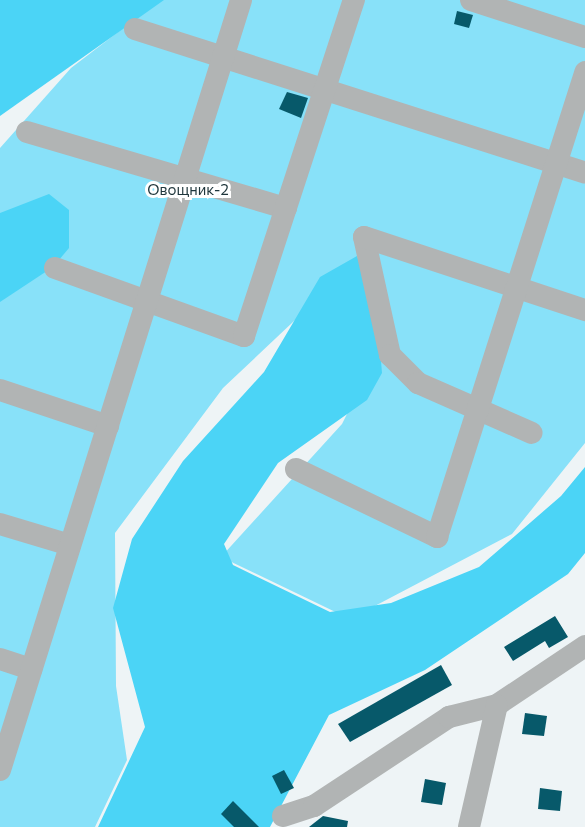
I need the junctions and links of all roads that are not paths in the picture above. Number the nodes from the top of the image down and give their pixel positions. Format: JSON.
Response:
{"nodes":[{"id":1,"x":241,"y":0,"type":"edge"},
{"id":2,"x":354,"y":0,"type":"edge"},
{"id":3,"x":471,"y":0,"type":"edge"},
{"id":4,"x":135,"y":29,"type":"dead end"},
{"id":5,"x":585,"y":37,"type":"edge"},
{"id":6,"x":223,"y":59,"type":"junction"},
{"id":7,"x":585,"y":72,"type":"edge"},
{"id":8,"x":325,"y":88,"type":"junction"},
{"id":9,"x":27,"y":132,"type":"dead end"},
{"id":10,"x":556,"y":164,"type":"junction"},
{"id":11,"x":585,"y":173,"type":"edge"},
{"id":12,"x":185,"y":179,"type":"junction"},
{"id":13,"x":286,"y":208,"type":"junction"},
{"id":14,"x":55,"y":268,"type":"dead end"},
{"id":15,"x":516,"y":289,"type":"junction"},
{"id":16,"x":146,"y":304,"type":"junction"},
{"id":17,"x":585,"y":309,"type":"edge"},
{"id":18,"x":0,"y":390,"type":"edge"},
{"id":19,"x":478,"y":409,"type":"junction"},
{"id":20,"x":108,"y":426,"type":"junction"},
{"id":21,"x":532,"y":434,"type":"dead end"},
{"id":22,"x":296,"y":469,"type":"dead end"},
{"id":23,"x":0,"y":524,"type":"edge"},
{"id":24,"x":70,"y":545,"type":"junction"},
{"id":25,"x":585,"y":646,"type":"edge"},
{"id":26,"x":0,"y":660,"type":"edge"},
{"id":27,"x":31,"y":669,"type":"junction"},
{"id":28,"x":498,"y":705,"type":"junction"},
{"id":29,"x":0,"y":770,"type":"edge"},
{"id":30,"x":283,"y":816,"type":"dead end"},
{"id":31,"x":469,"y":827,"type":"edge"}],
"edges":[{"from":1,"to":6,"type":"street"},
{"from":2,"to":8,"type":"street"},
{"from":3,"to":5,"type":"street"},
{"from":4,"to":6,"type":"street"},
{"from":6,"to":8,"type":"street"},
{"from":6,"to":12,"type":"street"},
{"from":7,"to":10,"type":"street"},
{"from":8,"to":10,"type":"street"},
{"from":8,"to":13,"type":"street"},
{"from":9,"to":12,"type":"street"},
{"from":10,"to":11,"type":"street"},
{"from":10,"to":15,"type":"street"},
{"from":12,"to":13,"type":"street"},
{"from":12,"to":16,"type":"street"},
{"from":13,"to":16,"type":"street"},
{"from":14,"to":16,"type":"street"},
{"from":15,"to":17,"type":"street"},
{"from":15,"to":19,"type":"street"},
{"from":15,"to":19,"type":"street"},
{"from":16,"to":20,"type":"street"},
{"from":18,"to":20,"type":"street"},
{"from":19,"to":21,"type":"street"},
{"from":19,"to":22,"type":"street"},
{"from":20,"to":24,"type":"street"},
{"from":23,"to":24,"type":"street"},
{"from":24,"to":27,"type":"street"},
{"from":25,"to":28,"type":"street"},
{"from":26,"to":27,"type":"street"},
{"from":27,"to":29,"type":"street"},
{"from":28,"to":30,"type":"street"},
{"from":28,"to":31,"type":"street"}]}
